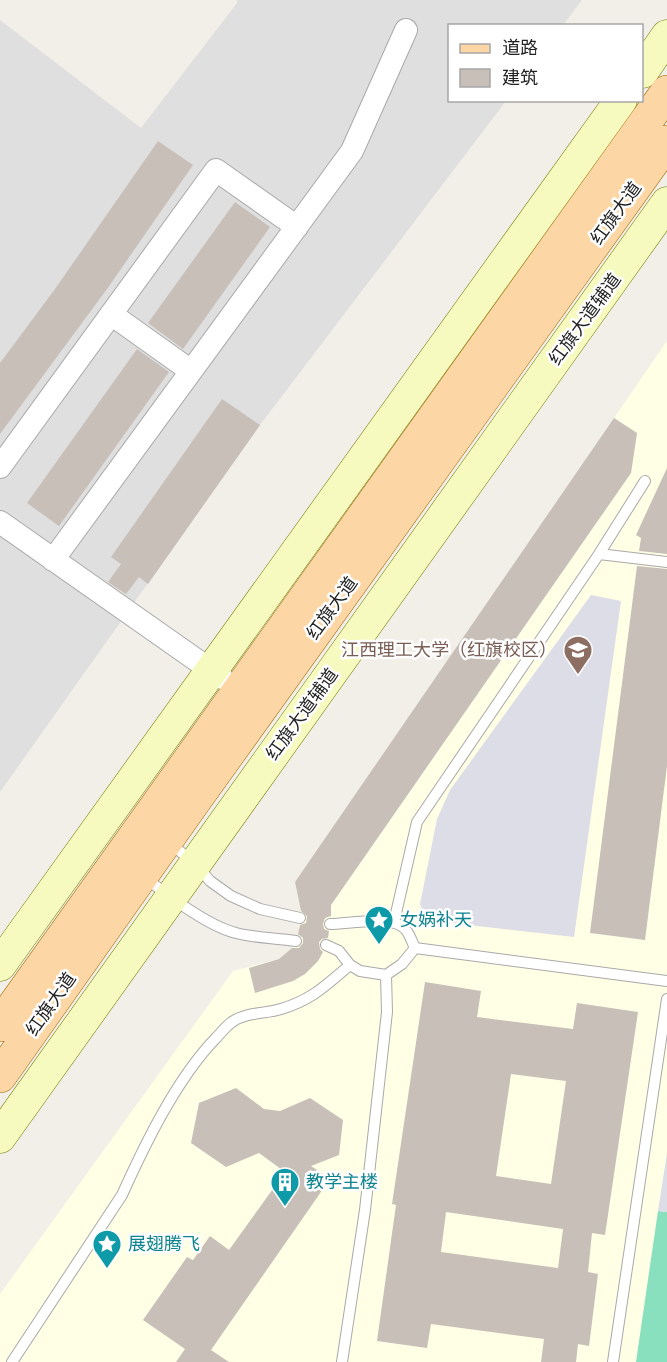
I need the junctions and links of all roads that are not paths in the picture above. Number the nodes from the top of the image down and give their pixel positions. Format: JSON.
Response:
{"nodes":[{"id":1,"x":406,"y":30,"type":"dead end"},
{"id":2,"x":667,"y":36,"type":"edge"},
{"id":3,"x":643,"y":71,"type":"edge"},
{"id":4,"x":667,"y":92,"type":"edge"},
{"id":5,"x":620,"y":102,"type":"edge"},
{"id":6,"x":667,"y":142,"type":"edge"},
{"id":7,"x":667,"y":203,"type":"edge"},
{"id":8,"x":297,"y":227,"type":"junction"},
{"id":9,"x":111,"y":314,"type":"junction"},
{"id":10,"x":191,"y":371,"type":"junction"},
{"id":11,"x":0,"y":467,"type":"edge"},
{"id":12,"x":645,"y":482,"type":"dead end"},
{"id":13,"x":0,"y":522,"type":"edge"},
{"id":14,"x":599,"y":554,"type":"junction"},
{"id":15,"x":53,"y":560,"type":"junction"},
{"id":16,"x":667,"y":562,"type":"edge"},
{"id":17,"x":212,"y":671,"type":"junction"},
{"id":18,"x":240,"y":691,"type":"junction"},
{"id":19,"x":156,"y":832,"type":"junction"},
{"id":20,"x":195,"y":863,"type":"junction"},
{"id":21,"x":131,"y":867,"type":"junction"},
{"id":22,"x":171,"y":897,"type":"junction"},
{"id":23,"x":300,"y":918,"type":"dead end"},
{"id":24,"x":394,"y":922,"type":"junction"},
{"id":25,"x":330,"y":924,"type":"dead end"},
{"id":26,"x":296,"y":941,"type":"dead end"},
{"id":27,"x":326,"y":945,"type":"dead end"},
{"id":28,"x":414,"y":948,"type":"junction"},
{"id":29,"x":350,"y":965,"type":"junction"},
{"id":30,"x":386,"y":975,"type":"junction"},
{"id":31,"x":13,"y":981,"type":"edge"},
{"id":32,"x":667,"y":981,"type":"edge"},
{"id":33,"x":667,"y":999,"type":"edge"},
{"id":34,"x":0,"y":1025,"type":"edge"},
{"id":35,"x":0,"y":1076,"type":"edge"},
{"id":36,"x":0,"y":1137,"type":"edge"},
{"id":37,"x":12,"y":1362,"type":"edge"},
{"id":38,"x":342,"y":1362,"type":"edge"},
{"id":39,"x":613,"y":1362,"type":"edge"}],
"edges":[{"from":1,"to":8,"type":"street"},
{"from":2,"to":3,"type":"main road"},
{"from":4,"to":18,"type":"main road","name":"红旗大道"},
{"from":5,"to":17,"type":"main road"},
{"from":6,"to":19,"type":"main road","name":"红旗大道"},
{"from":7,"to":20,"type":"main road","name":"红旗大道辅道"},
{"from":8,"to":9,"type":"street"},
{"from":8,"to":10,"type":"street"},
{"from":9,"to":10,"type":"street"},
{"from":9,"to":11,"type":"street"},
{"from":10,"to":15,"type":"street"},
{"from":12,"to":14,"type":"lane"},
{"from":13,"to":15,"type":"street"},
{"from":14,"to":16,"type":"lane"},
{"from":14,"to":24,"type":"lane"},
{"from":15,"to":17,"type":"street"},
{"from":17,"to":18,"type":"street"},
{"from":17,"to":31,"type":"main road"},
{"from":18,"to":19,"type":"main road","name":"红旗大道"},
{"from":19,"to":20,"type":"lane"},
{"from":19,"to":21,"type":"main road","name":"红旗大道"},
{"from":20,"to":22,"type":"main road","name":"红旗大道辅道"},
{"from":20,"to":23,"type":"lane"},
{"from":21,"to":22,"type":"lane"},
{"from":21,"to":31,"type":"main road","name":"红旗大道"},
{"from":21,"to":35,"type":"main road","name":"红旗大道"},
{"from":22,"to":26,"type":"lane"},
{"from":22,"to":36,"type":"main road","name":"红旗大道辅道"},
{"from":24,"to":25,"type":"lane"},
{"from":24,"to":28,"type":"lane"},
{"from":27,"to":29,"type":"lane"},
{"from":28,"to":30,"type":"lane"},
{"from":28,"to":32,"type":"lane"},
{"from":29,"to":30,"type":"lane"},
{"from":29,"to":37,"type":"lane"},
{"from":30,"to":38,"type":"lane"},
{"from":31,"to":34,"type":"main road","name":"红旗大道"},
{"from":33,"to":39,"type":"lane"}]}
